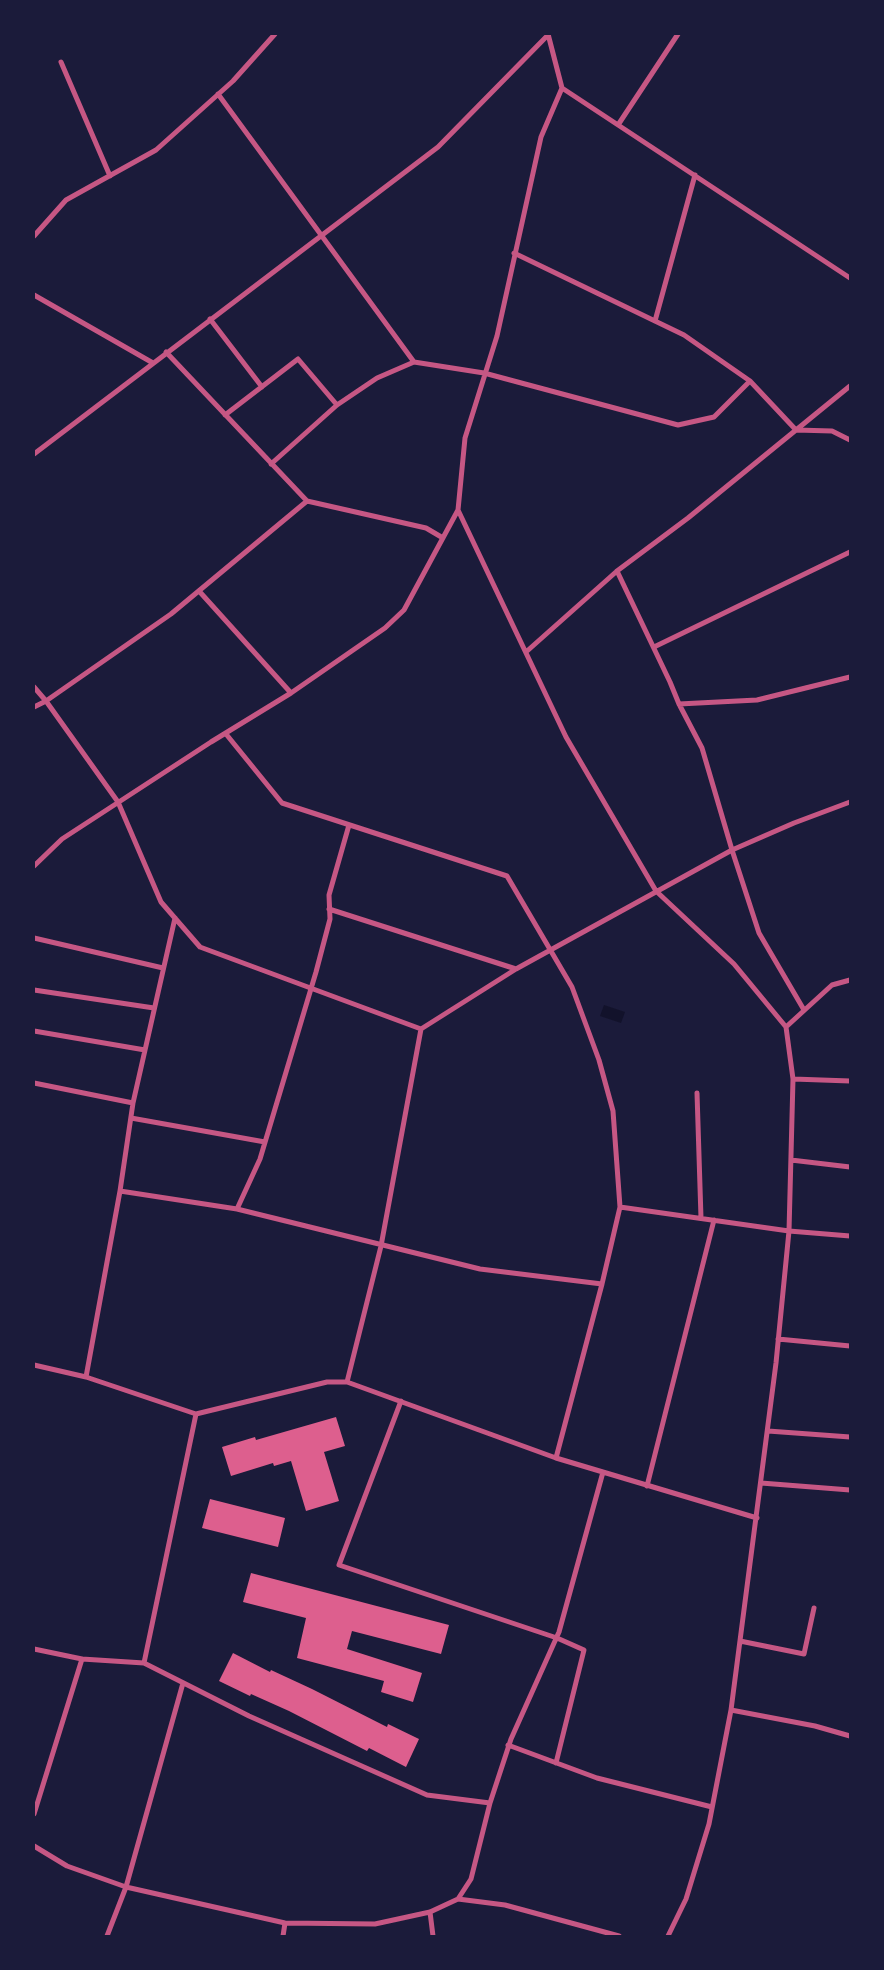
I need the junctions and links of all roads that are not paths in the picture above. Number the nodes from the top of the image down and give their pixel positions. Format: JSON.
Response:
{"nodes":[{"id":1,"x":275,"y":34,"type":"edge"},
{"id":2,"x":548,"y":34,"type":"edge"},
{"id":3,"x":678,"y":34,"type":"edge"},
{"id":4,"x":61,"y":62,"type":"dead end"},
{"id":5,"x":562,"y":88,"type":"junction"},
{"id":6,"x":218,"y":94,"type":"junction"},
{"id":7,"x":618,"y":125,"type":"junction"},
{"id":8,"x":695,"y":175,"type":"junction"},
{"id":9,"x":110,"y":176,"type":"junction"},
{"id":10,"x":322,"y":234,"type":"junction"},
{"id":11,"x":34,"y":236,"type":"edge"},
{"id":12,"x":514,"y":253,"type":"junction"},
{"id":13,"x":850,"y":278,"type":"edge"},
{"id":14,"x":34,"y":295,"type":"edge"},
{"id":15,"x":210,"y":319,"type":"junction"},
{"id":16,"x":655,"y":321,"type":"junction"},
{"id":17,"x":166,"y":352,"type":"junction"},
{"id":18,"x":414,"y":362,"type":"junction"},
{"id":19,"x":153,"y":363,"type":"junction"},
{"id":20,"x":484,"y":373,"type":"junction"},
{"id":21,"x":750,"y":381,"type":"junction"},
{"id":22,"x":850,"y":386,"type":"edge"},
{"id":23,"x":262,"y":387,"type":"junction"},
{"id":24,"x":337,"y":405,"type":"junction"},
{"id":25,"x":225,"y":415,"type":"junction"},
{"id":26,"x":796,"y":430,"type":"junction"},
{"id":27,"x":850,"y":440,"type":"edge"},
{"id":28,"x":34,"y":454,"type":"edge"},
{"id":29,"x":271,"y":464,"type":"junction"},
{"id":30,"x":307,"y":502,"type":"junction"},
{"id":31,"x":458,"y":510,"type":"junction"},
{"id":32,"x":443,"y":538,"type":"junction"},
{"id":33,"x":850,"y":552,"type":"edge"},
{"id":34,"x":618,"y":571,"type":"junction"},
{"id":35,"x":199,"y":591,"type":"junction"},
{"id":36,"x":654,"y":647,"type":"junction"},
{"id":37,"x":526,"y":652,"type":"junction"},
{"id":38,"x":850,"y":677,"type":"edge"},
{"id":39,"x":34,"y":687,"type":"edge"},
{"id":40,"x":290,"y":693,"type":"junction"},
{"id":41,"x":46,"y":701,"type":"junction"},
{"id":42,"x":679,"y":704,"type":"junction"},
{"id":43,"x":34,"y":707,"type":"edge"},
{"id":44,"x":226,"y":734,"type":"junction"},
{"id":45,"x":118,"y":802,"type":"junction"},
{"id":46,"x":850,"y":802,"type":"edge"},
{"id":47,"x":349,"y":825,"type":"junction"},
{"id":48,"x":732,"y":850,"type":"junction"},
{"id":49,"x":34,"y":866,"type":"edge"},
{"id":50,"x":656,"y":890,"type":"junction"},
{"id":51,"x":329,"y":909,"type":"junction"},
{"id":52,"x":175,"y":916,"type":"junction"},
{"id":53,"x":34,"y":938,"type":"edge"},
{"id":54,"x":551,"y":951,"type":"junction"},
{"id":55,"x":164,"y":968,"type":"junction"},
{"id":56,"x":516,"y":969,"type":"junction"},
{"id":57,"x":850,"y":980,"type":"edge"},
{"id":58,"x":311,"y":988,"type":"junction"},
{"id":59,"x":34,"y":990,"type":"edge"},
{"id":60,"x":154,"y":1008,"type":"junction"},
{"id":61,"x":804,"y":1010,"type":"junction"},
{"id":62,"x":786,"y":1027,"type":"junction"},
{"id":63,"x":421,"y":1029,"type":"junction"},
{"id":64,"x":34,"y":1032,"type":"edge"},
{"id":65,"x":145,"y":1050,"type":"junction"},
{"id":66,"x":793,"y":1079,"type":"junction"},
{"id":67,"x":850,"y":1081,"type":"edge"},
{"id":68,"x":34,"y":1082,"type":"edge"},
{"id":69,"x":696,"y":1093,"type":"dead end"},
{"id":70,"x":133,"y":1103,"type":"junction"},
{"id":71,"x":131,"y":1118,"type":"junction"},
{"id":72,"x":265,"y":1142,"type":"junction"},
{"id":73,"x":791,"y":1160,"type":"junction"},
{"id":74,"x":850,"y":1167,"type":"edge"},
{"id":75,"x":120,"y":1192,"type":"junction"},
{"id":76,"x":620,"y":1207,"type":"junction"},
{"id":77,"x":237,"y":1209,"type":"junction"},
{"id":78,"x":700,"y":1218,"type":"junction"},
{"id":79,"x":714,"y":1220,"type":"junction"},
{"id":80,"x":789,"y":1231,"type":"junction"},
{"id":81,"x":850,"y":1236,"type":"edge"},
{"id":82,"x":381,"y":1246,"type":"junction"},
{"id":83,"x":602,"y":1284,"type":"junction"},
{"id":84,"x":778,"y":1340,"type":"junction"},
{"id":85,"x":850,"y":1346,"type":"edge"},
{"id":86,"x":34,"y":1365,"type":"edge"},
{"id":87,"x":86,"y":1377,"type":"junction"},
{"id":88,"x":347,"y":1382,"type":"junction"},
{"id":89,"x":401,"y":1401,"type":"junction"},
{"id":90,"x":196,"y":1414,"type":"junction"},
{"id":91,"x":768,"y":1431,"type":"junction"},
{"id":92,"x":850,"y":1437,"type":"edge"},
{"id":93,"x":556,"y":1458,"type":"junction"},
{"id":94,"x":603,"y":1472,"type":"junction"},
{"id":95,"x":761,"y":1483,"type":"junction"},
{"id":96,"x":647,"y":1486,"type":"junction"},
{"id":97,"x":850,"y":1490,"type":"edge"},
{"id":98,"x":757,"y":1518,"type":"junction"},
{"id":99,"x":814,"y":1608,"type":"dead end"},
{"id":100,"x":557,"y":1638,"type":"junction"},
{"id":101,"x":740,"y":1641,"type":"junction"},
{"id":102,"x":34,"y":1648,"type":"edge"},
{"id":103,"x":82,"y":1659,"type":"junction"},
{"id":104,"x":144,"y":1663,"type":"junction"},
{"id":105,"x":183,"y":1683,"type":"junction"},
{"id":106,"x":731,"y":1710,"type":"junction"},
{"id":107,"x":850,"y":1736,"type":"edge"},
{"id":108,"x":508,"y":1745,"type":"junction"},
{"id":109,"x":556,"y":1763,"type":"junction"},
{"id":110,"x":490,"y":1804,"type":"junction"},
{"id":111,"x":712,"y":1807,"type":"junction"},
{"id":112,"x":34,"y":1814,"type":"edge"},
{"id":113,"x":34,"y":1846,"type":"edge"},
{"id":114,"x":126,"y":1887,"type":"junction"},
{"id":115,"x":458,"y":1899,"type":"junction"},
{"id":116,"x":430,"y":1912,"type":"junction"},
{"id":117,"x":284,"y":1923,"type":"junction"},
{"id":118,"x":108,"y":1936,"type":"edge"},
{"id":119,"x":284,"y":1936,"type":"edge"},
{"id":120,"x":432,"y":1936,"type":"edge"},
{"id":121,"x":619,"y":1936,"type":"edge"},
{"id":122,"x":668,"y":1936,"type":"edge"}],
"edges":[{"from":1,"to":6,"type":"street"},
{"from":2,"to":5,"type":"street"},
{"from":2,"to":10,"type":"street"},
{"from":3,"to":7,"type":"street"},
{"from":4,"to":9,"type":"street"},
{"from":5,"to":7,"type":"street"},
{"from":5,"to":12,"type":"street"},
{"from":6,"to":9,"type":"street"},
{"from":6,"to":10,"type":"street"},
{"from":7,"to":8,"type":"street"},
{"from":8,"to":13,"type":"street"},
{"from":8,"to":16,"type":"street"},
{"from":9,"to":11,"type":"street"},
{"from":10,"to":15,"type":"street"},
{"from":10,"to":18,"type":"street"},
{"from":12,"to":16,"type":"street"},
{"from":12,"to":20,"type":"street"},
{"from":14,"to":19,"type":"street"},
{"from":15,"to":17,"type":"street"},
{"from":15,"to":23,"type":"street"},
{"from":16,"to":21,"type":"street"},
{"from":17,"to":19,"type":"street"},
{"from":17,"to":25,"type":"street"},
{"from":18,"to":20,"type":"street"},
{"from":18,"to":24,"type":"street"},
{"from":19,"to":28,"type":"street"},
{"from":20,"to":21,"type":"street"},
{"from":20,"to":31,"type":"street"},
{"from":21,"to":26,"type":"street"},
{"from":22,"to":26,"type":"street"},
{"from":23,"to":24,"type":"street"},
{"from":23,"to":25,"type":"street"},
{"from":24,"to":29,"type":"street"},
{"from":25,"to":29,"type":"street"},
{"from":26,"to":27,"type":"street"},
{"from":26,"to":34,"type":"street"},
{"from":29,"to":30,"type":"street"},
{"from":30,"to":32,"type":"street"},
{"from":30,"to":35,"type":"street"},
{"from":31,"to":32,"type":"street"},
{"from":31,"to":37,"type":"street"},
{"from":32,"to":40,"type":"street"},
{"from":33,"to":36,"type":"street"},
{"from":34,"to":36,"type":"street"},
{"from":34,"to":37,"type":"street"},
{"from":35,"to":40,"type":"street"},
{"from":35,"to":41,"type":"street"},
{"from":36,"to":42,"type":"street"},
{"from":37,"to":50,"type":"street"},
{"from":38,"to":42,"type":"street"},
{"from":39,"to":41,"type":"street"},
{"from":40,"to":44,"type":"street"},
{"from":41,"to":43,"type":"street"},
{"from":41,"to":45,"type":"street"},
{"from":42,"to":48,"type":"street"},
{"from":44,"to":45,"type":"street"},
{"from":44,"to":47,"type":"street"},
{"from":45,"to":49,"type":"street"},
{"from":45,"to":52,"type":"street"},
{"from":46,"to":48,"type":"street"},
{"from":47,"to":51,"type":"street"},
{"from":47,"to":54,"type":"street"},
{"from":48,"to":50,"type":"street"},
{"from":48,"to":61,"type":"street"},
{"from":50,"to":54,"type":"street"},
{"from":50,"to":62,"type":"street"},
{"from":51,"to":56,"type":"street"},
{"from":51,"to":58,"type":"street"},
{"from":52,"to":55,"type":"street"},
{"from":52,"to":58,"type":"street"},
{"from":53,"to":55,"type":"street"},
{"from":54,"to":56,"type":"street"},
{"from":54,"to":76,"type":"street"},
{"from":55,"to":60,"type":"street"},
{"from":56,"to":63,"type":"street"},
{"from":57,"to":61,"type":"street"},
{"from":58,"to":63,"type":"street"},
{"from":58,"to":72,"type":"street"},
{"from":59,"to":60,"type":"street"},
{"from":60,"to":65,"type":"street"},
{"from":61,"to":62,"type":"street"},
{"from":62,"to":66,"type":"street"},
{"from":63,"to":82,"type":"street"},
{"from":64,"to":65,"type":"street"},
{"from":65,"to":70,"type":"street"},
{"from":66,"to":67,"type":"street"},
{"from":66,"to":73,"type":"street"},
{"from":68,"to":70,"type":"street"},
{"from":69,"to":78,"type":"street"},
{"from":70,"to":71,"type":"street"},
{"from":71,"to":72,"type":"street"},
{"from":71,"to":75,"type":"street"},
{"from":72,"to":77,"type":"street"},
{"from":73,"to":74,"type":"street"},
{"from":73,"to":80,"type":"street"},
{"from":75,"to":77,"type":"street"},
{"from":75,"to":87,"type":"street"},
{"from":76,"to":78,"type":"street"},
{"from":76,"to":83,"type":"street"},
{"from":77,"to":82,"type":"street"},
{"from":78,"to":79,"type":"street"},
{"from":79,"to":80,"type":"street"},
{"from":79,"to":96,"type":"street"},
{"from":80,"to":81,"type":"street"},
{"from":80,"to":84,"type":"street"},
{"from":82,"to":83,"type":"street"},
{"from":82,"to":88,"type":"street"},
{"from":83,"to":93,"type":"street"},
{"from":84,"to":85,"type":"street"},
{"from":84,"to":91,"type":"street"},
{"from":86,"to":87,"type":"street"},
{"from":87,"to":90,"type":"street"},
{"from":88,"to":89,"type":"street"},
{"from":88,"to":90,"type":"street"},
{"from":89,"to":93,"type":"street"},
{"from":89,"to":100,"type":"street"},
{"from":90,"to":104,"type":"street"},
{"from":91,"to":92,"type":"street"},
{"from":91,"to":95,"type":"street"},
{"from":93,"to":94,"type":"street"},
{"from":94,"to":96,"type":"street"},
{"from":94,"to":100,"type":"street"},
{"from":95,"to":97,"type":"street"},
{"from":95,"to":98,"type":"street"},
{"from":96,"to":98,"type":"street"},
{"from":98,"to":101,"type":"street"},
{"from":99,"to":101,"type":"street"},
{"from":100,"to":108,"type":"street"},
{"from":100,"to":109,"type":"street"},
{"from":101,"to":106,"type":"street"},
{"from":102,"to":103,"type":"street"},
{"from":103,"to":104,"type":"street"},
{"from":103,"to":112,"type":"street"},
{"from":104,"to":105,"type":"street"},
{"from":105,"to":110,"type":"street"},
{"from":105,"to":114,"type":"street"},
{"from":106,"to":107,"type":"street"},
{"from":106,"to":111,"type":"street"},
{"from":108,"to":109,"type":"street"},
{"from":108,"to":110,"type":"street"},
{"from":109,"to":111,"type":"street"},
{"from":110,"to":115,"type":"street"},
{"from":111,"to":122,"type":"street"},
{"from":113,"to":114,"type":"street"},
{"from":114,"to":117,"type":"street"},
{"from":114,"to":118,"type":"street"},
{"from":115,"to":116,"type":"street"},
{"from":115,"to":121,"type":"street"},
{"from":116,"to":117,"type":"street"},
{"from":116,"to":120,"type":"street"},
{"from":117,"to":119,"type":"street"}]}
